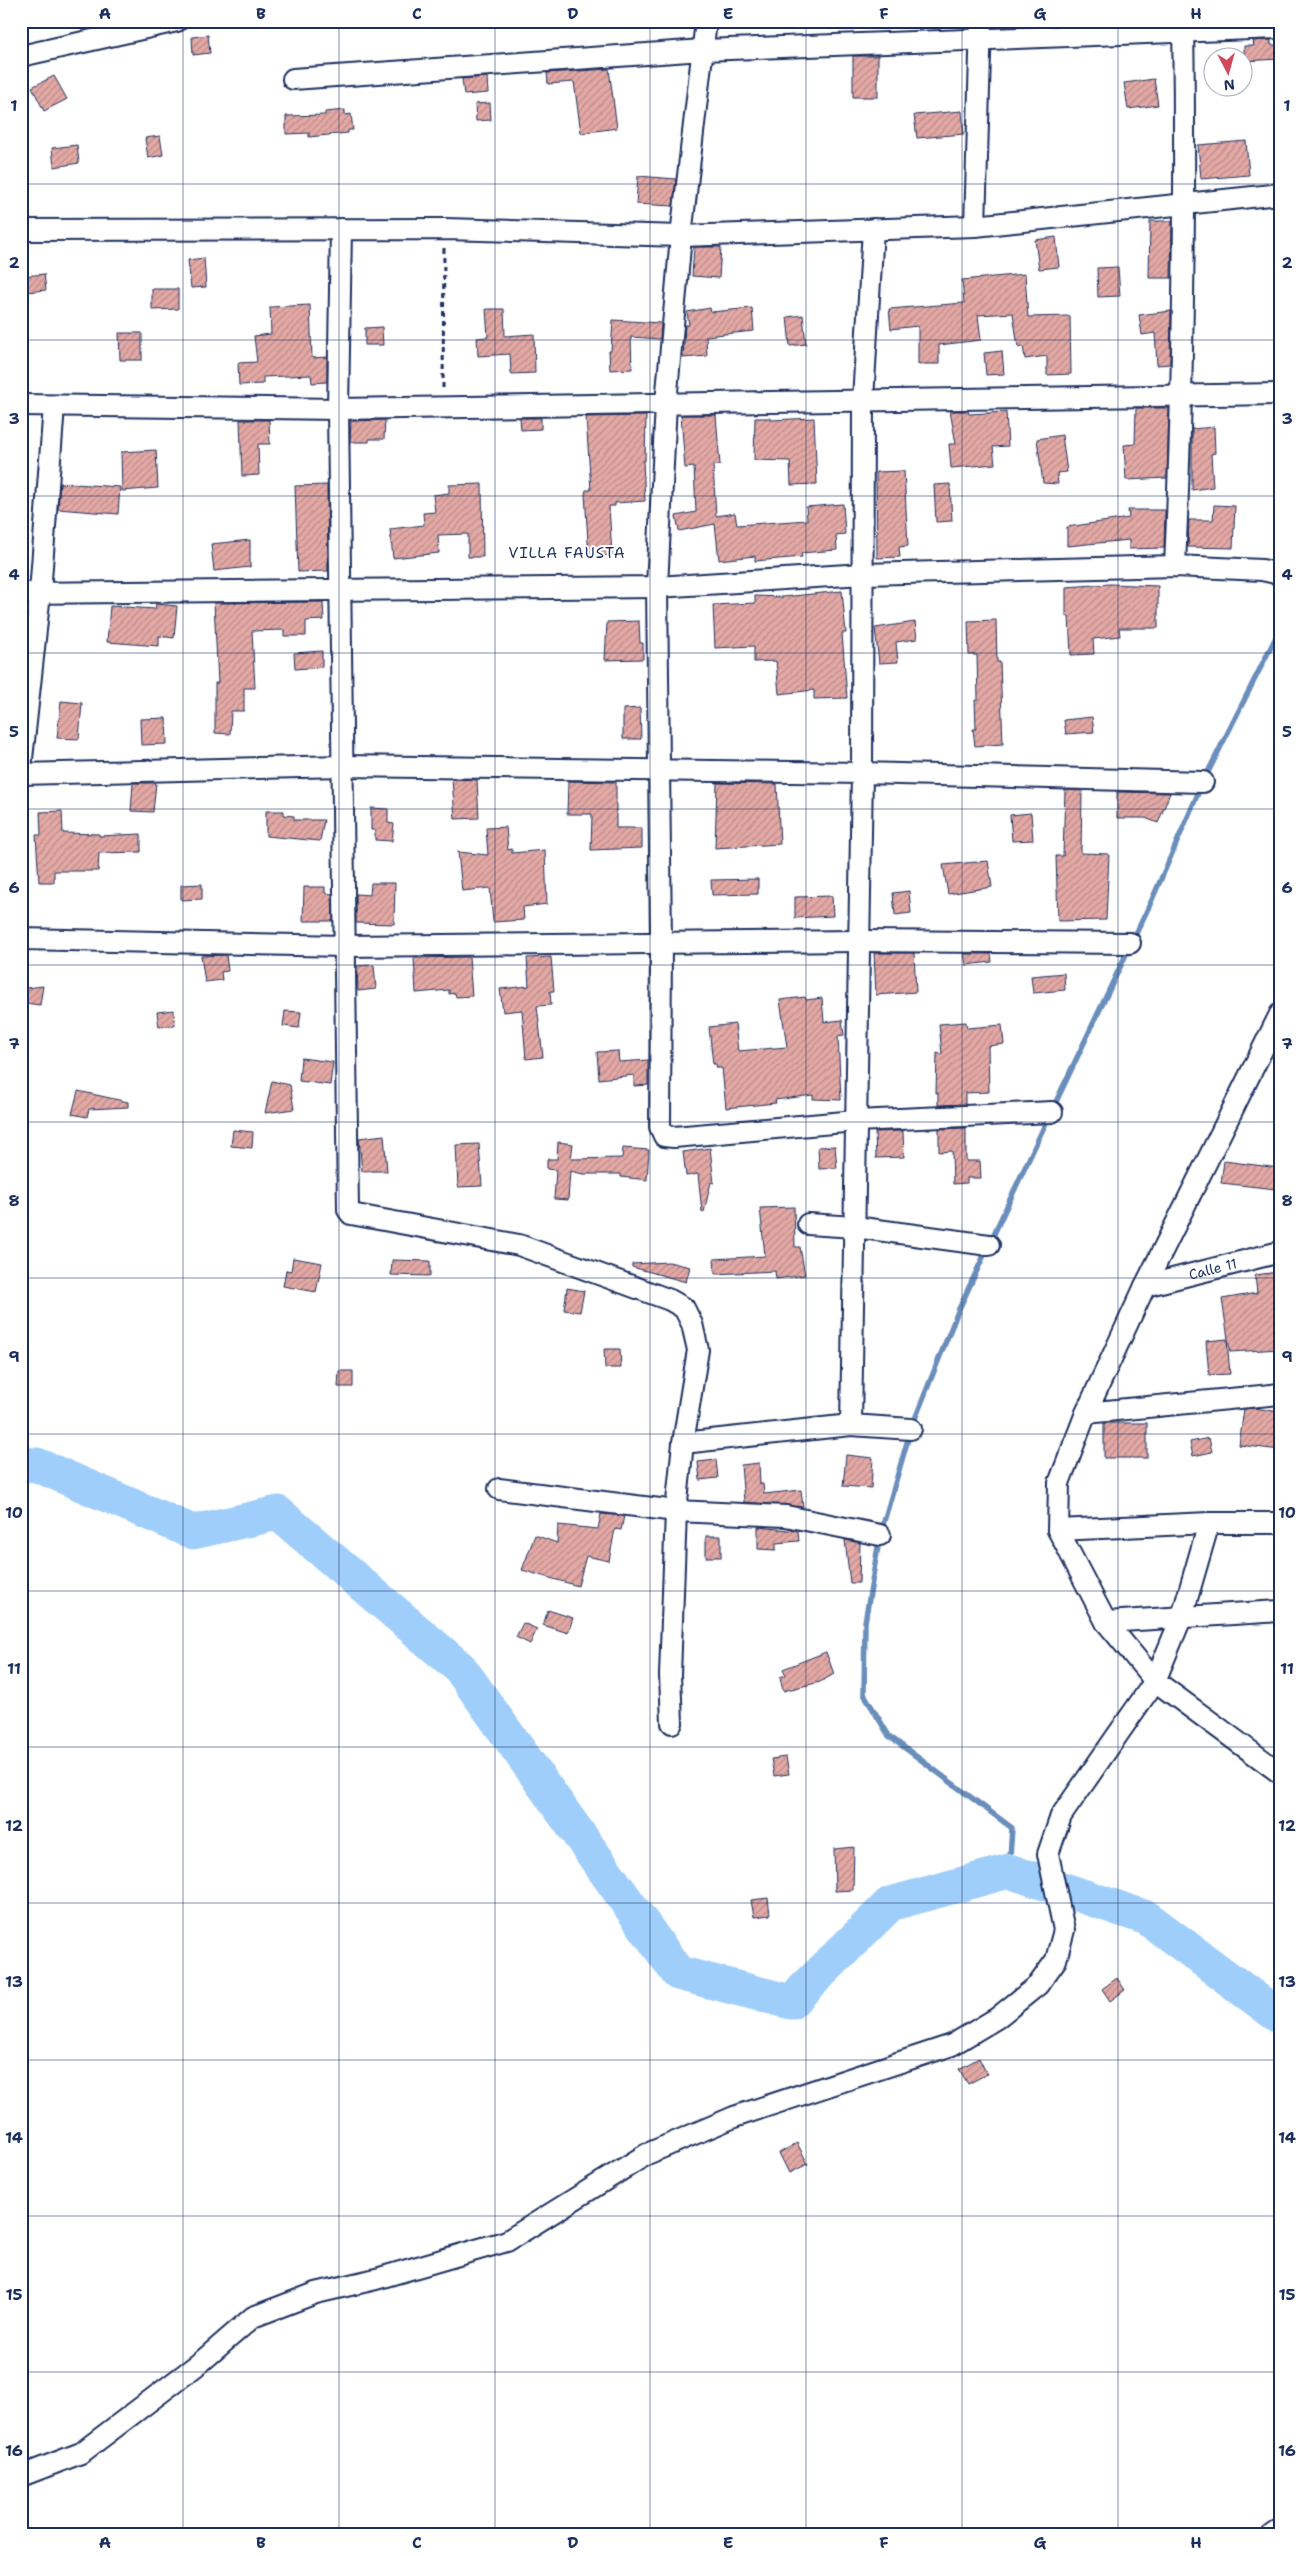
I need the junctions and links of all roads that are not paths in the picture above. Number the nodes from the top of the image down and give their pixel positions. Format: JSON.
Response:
{"nodes":[{"id":1,"x":177,"y":21,"type":"edge"},
{"id":2,"x":706,"y":21,"type":"edge"},
{"id":3,"x":1183,"y":26,"type":"edge"},
{"id":4,"x":1280,"y":28,"type":"edge"},
{"id":5,"x":981,"y":30,"type":"edge"},
{"id":6,"x":703,"y":50,"type":"junction"},
{"id":7,"x":21,"y":56,"type":"edge"},
{"id":8,"x":293,"y":80,"type":"dead end"},
{"id":9,"x":1280,"y":194,"type":"edge"},
{"id":10,"x":1186,"y":204,"type":"junction"},
{"id":11,"x":975,"y":226,"type":"junction"},
{"id":12,"x":341,"y":229,"type":"junction"},
{"id":13,"x":873,"y":229,"type":"junction"},
{"id":14,"x":21,"y":230,"type":"edge"},
{"id":15,"x":681,"y":236,"type":"junction"},
{"id":16,"x":1183,"y":394,"type":"junction"},
{"id":17,"x":1280,"y":394,"type":"edge"},
{"id":18,"x":863,"y":400,"type":"junction"},
{"id":19,"x":666,"y":403,"type":"junction"},
{"id":20,"x":21,"y":405,"type":"edge"},
{"id":21,"x":54,"y":406,"type":"junction"},
{"id":22,"x":338,"y":409,"type":"junction"},
{"id":23,"x":1175,"y":566,"type":"junction"},
{"id":24,"x":1271,"y":572,"type":"edge"},
{"id":25,"x":863,"y":574,"type":"junction"},
{"id":26,"x":657,"y":587,"type":"junction"},
{"id":27,"x":340,"y":588,"type":"junction"},
{"id":28,"x":31,"y":593,"type":"edge"},
{"id":29,"x":343,"y":766,"type":"junction"},
{"id":30,"x":21,"y":768,"type":"edge"},
{"id":31,"x":659,"y":770,"type":"junction"},
{"id":32,"x":862,"y":773,"type":"junction"},
{"id":33,"x":21,"y":774,"type":"edge"},
{"id":34,"x":1203,"y":782,"type":"dead end"},
{"id":35,"x":21,"y":939,"type":"edge"},
{"id":36,"x":859,"y":941,"type":"junction"},
{"id":37,"x":661,"y":942,"type":"junction"},
{"id":38,"x":1130,"y":943,"type":"dead end"},
{"id":39,"x":345,"y":946,"type":"junction"},
{"id":40,"x":1280,"y":1014,"type":"edge"},
{"id":41,"x":1052,"y":1112,"type":"dead end"},
{"id":42,"x":856,"y":1121,"type":"junction"},
{"id":43,"x":808,"y":1224,"type":"dead end"},
{"id":44,"x":854,"y":1227,"type":"junction"},
{"id":45,"x":989,"y":1245,"type":"dead end"},
{"id":46,"x":1280,"y":1252,"type":"edge"},
{"id":47,"x":1145,"y":1286,"type":"junction"},
{"id":48,"x":1280,"y":1394,"type":"edge"},
{"id":49,"x":1086,"y":1413,"type":"junction"},
{"id":50,"x":851,"y":1425,"type":"junction"},
{"id":51,"x":911,"y":1429,"type":"dead end"},
{"id":52,"x":683,"y":1443,"type":"junction"},
{"id":53,"x":499,"y":1489,"type":"dead end"},
{"id":54,"x":676,"y":1511,"type":"junction"},
{"id":55,"x":1209,"y":1523,"type":"junction"},
{"id":56,"x":1280,"y":1523,"type":"edge"},
{"id":57,"x":1058,"y":1530,"type":"junction"},
{"id":58,"x":880,"y":1535,"type":"dead end"},
{"id":59,"x":1280,"y":1611,"type":"edge"},
{"id":60,"x":1182,"y":1616,"type":"junction"},
{"id":61,"x":1106,"y":1622,"type":"junction"},
{"id":62,"x":1155,"y":1681,"type":"junction"},
{"id":63,"x":672,"y":1723,"type":"dead end"},
{"id":64,"x":1280,"y":1773,"type":"edge"},
{"id":65,"x":21,"y":2476,"type":"edge"},
{"id":66,"x":1280,"y":2530,"type":"edge"},
{"id":67,"x":1274,"y":2535,"type":"edge"}],
"edges":[{"from":1,"to":7,"type":"street"},
{"from":2,"to":6,"type":"street"},
{"from":3,"to":4,"type":"street"},
{"from":3,"to":5,"type":"street"},
{"from":3,"to":10,"type":"street"},
{"from":5,"to":6,"type":"street"},
{"from":5,"to":11,"type":"street"},
{"from":6,"to":8,"type":"street"},
{"from":6,"to":15,"type":"street"},
{"from":9,"to":10,"type":"street"},
{"from":10,"to":11,"type":"street"},
{"from":10,"to":16,"type":"street"},
{"from":11,"to":13,"type":"street"},
{"from":12,"to":14,"type":"street"},
{"from":12,"to":15,"type":"street"},
{"from":12,"to":22,"type":"street"},
{"from":13,"to":15,"type":"street"},
{"from":13,"to":18,"type":"street"},
{"from":15,"to":19,"type":"street"},
{"from":16,"to":17,"type":"street"},
{"from":16,"to":18,"type":"street"},
{"from":16,"to":23,"type":"street"},
{"from":18,"to":19,"type":"street"},
{"from":18,"to":25,"type":"street"},
{"from":19,"to":22,"type":"street"},
{"from":19,"to":26,"type":"street"},
{"from":20,"to":21,"type":"street"},
{"from":21,"to":22,"type":"street"},
{"from":21,"to":28,"type":"street"},
{"from":22,"to":27,"type":"street"},
{"from":23,"to":24,"type":"street"},
{"from":23,"to":25,"type":"street"},
{"from":25,"to":26,"type":"street"},
{"from":25,"to":32,"type":"street"},
{"from":26,"to":27,"type":"street"},
{"from":26,"to":31,"type":"street"},
{"from":27,"to":28,"type":"street"},
{"from":27,"to":29,"type":"street"},
{"from":28,"to":30,"type":"street"},
{"from":29,"to":31,"type":"street"},
{"from":29,"to":33,"type":"street"},
{"from":29,"to":39,"type":"street"},
{"from":31,"to":32,"type":"street"},
{"from":31,"to":37,"type":"street"},
{"from":32,"to":34,"type":"street"},
{"from":32,"to":36,"type":"street"},
{"from":35,"to":39,"type":"street"},
{"from":36,"to":37,"type":"street"},
{"from":36,"to":38,"type":"street"},
{"from":36,"to":42,"type":"street"},
{"from":37,"to":39,"type":"street"},
{"from":37,"to":42,"type":"street"},
{"from":39,"to":52,"type":"street"},
{"from":40,"to":47,"type":"street"},
{"from":41,"to":42,"type":"street"},
{"from":42,"to":44,"type":"street"},
{"from":43,"to":44,"type":"street"},
{"from":44,"to":45,"type":"street"},
{"from":44,"to":50,"type":"street"},
{"from":46,"to":47,"type":"street","name":"Calle 11"},
{"from":47,"to":49,"type":"street"},
{"from":48,"to":49,"type":"street"},
{"from":49,"to":57,"type":"street"},
{"from":50,"to":51,"type":"street"},
{"from":50,"to":52,"type":"street"},
{"from":52,"to":54,"type":"street"},
{"from":53,"to":54,"type":"street"},
{"from":54,"to":58,"type":"street"},
{"from":54,"to":63,"type":"street"},
{"from":55,"to":56,"type":"street"},
{"from":55,"to":57,"type":"street"},
{"from":55,"to":60,"type":"street"},
{"from":57,"to":61,"type":"street"},
{"from":59,"to":60,"type":"street"},
{"from":60,"to":61,"type":"street"},
{"from":60,"to":62,"type":"street"},
{"from":61,"to":62,"type":"street"},
{"from":62,"to":64,"type":"street"},
{"from":62,"to":65,"type":"street"},
{"from":66,"to":67,"type":"street"}]}
